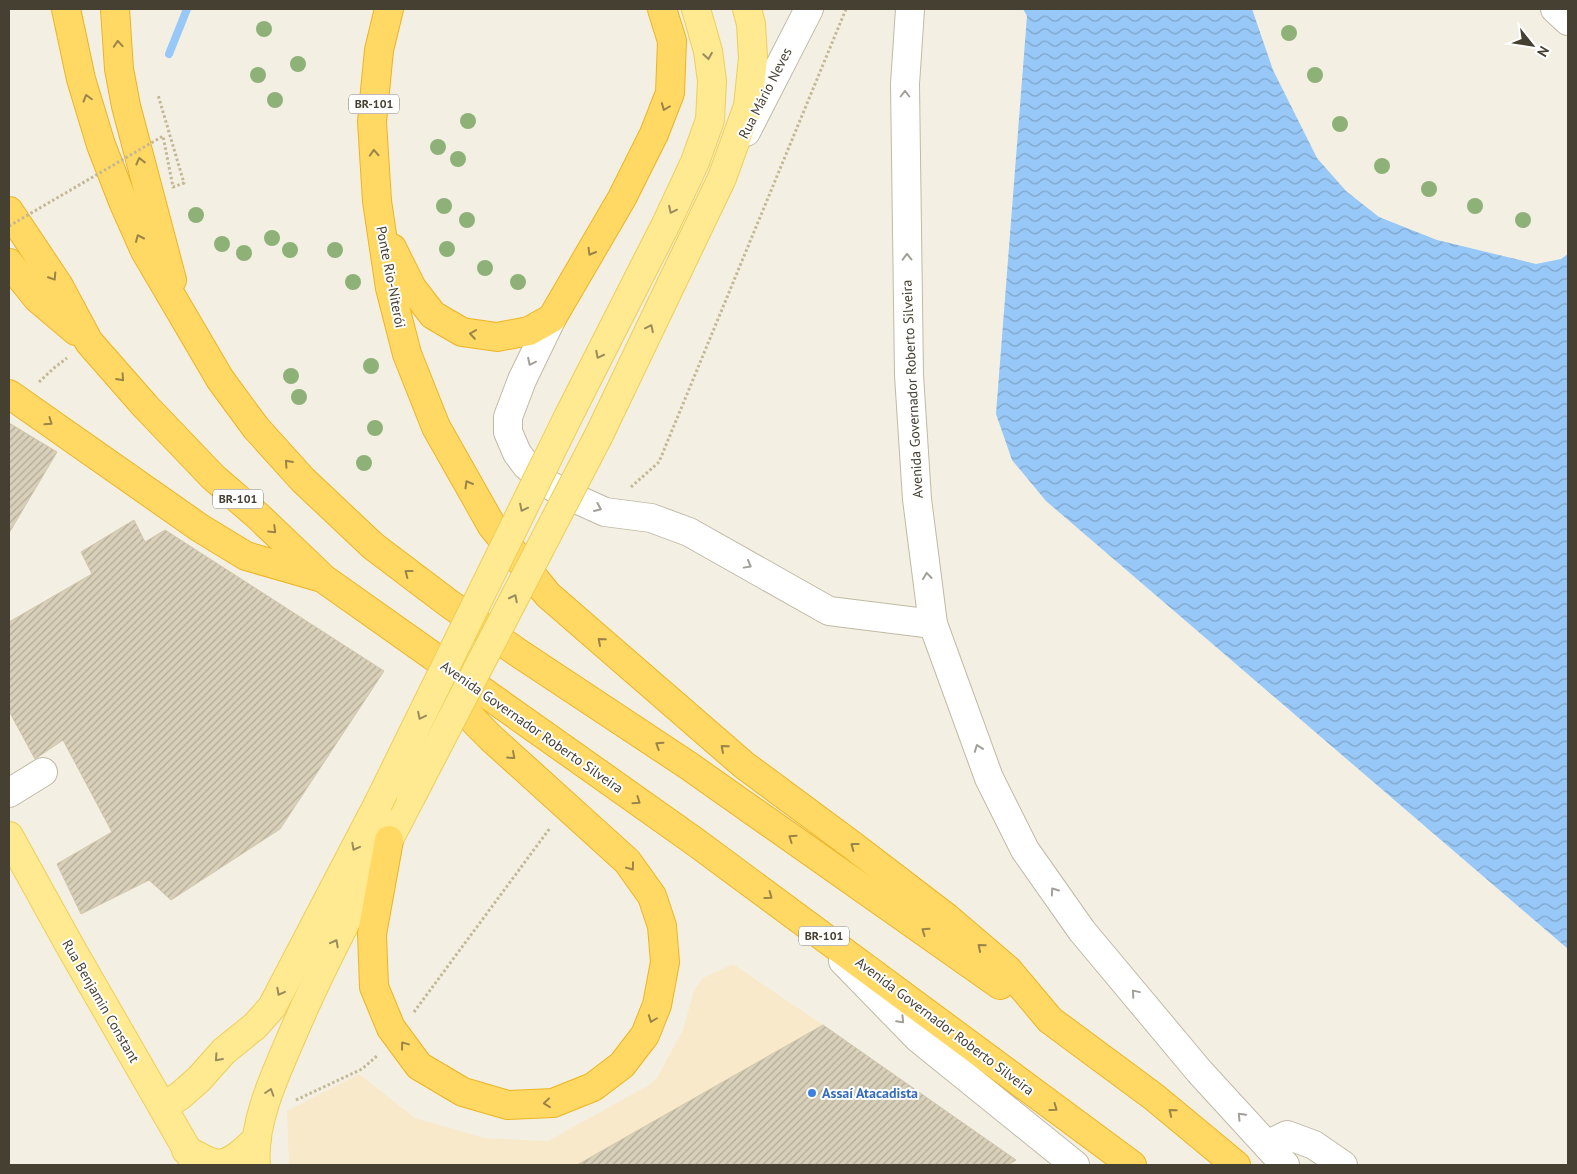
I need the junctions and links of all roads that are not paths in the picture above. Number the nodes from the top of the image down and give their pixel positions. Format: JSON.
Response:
{"nodes":[{"id":1,"x":66,"y":9,"type":"edge"},
{"id":2,"x":115,"y":9,"type":"edge"},
{"id":3,"x":388,"y":9,"type":"edge"},
{"id":4,"x":662,"y":9,"type":"edge"},
{"id":5,"x":696,"y":9,"type":"edge"},
{"id":6,"x":747,"y":9,"type":"edge"},
{"id":7,"x":910,"y":9,"type":"edge"},
{"id":8,"x":1555,"y":9,"type":"edge"},
{"id":9,"x":801,"y":16,"type":"edge"},
{"id":10,"x":1568,"y":21,"type":"edge"},
{"id":11,"x":722,"y":178,"type":"junction"},
{"id":12,"x":376,"y":201,"type":"junction"},
{"id":13,"x":9,"y":211,"type":"edge"},
{"id":14,"x":9,"y":263,"type":"edge"},
{"id":15,"x":179,"y":311,"type":"junction"},
{"id":16,"x":552,"y":318,"type":"junction"},
{"id":17,"x":89,"y":342,"type":"junction"},
{"id":18,"x":9,"y":394,"type":"edge"},
{"id":19,"x":324,"y":579,"type":"junction"},
{"id":20,"x":933,"y":624,"type":"junction"},
{"id":21,"x":405,"y":637,"type":"junction"},
{"id":22,"x":43,"y":772,"type":"dead end"},
{"id":23,"x":9,"y":793,"type":"edge"},
{"id":24,"x":9,"y":836,"type":"edge"},
{"id":25,"x":389,"y":840,"type":"junction"},
{"id":26,"x":806,"y":922,"type":"junction"},
{"id":27,"x":1050,"y":1020,"type":"junction"},
{"id":28,"x":163,"y":1106,"type":"junction"},
{"id":29,"x":260,"y":1127,"type":"junction"},
{"id":30,"x":1267,"y":1145,"type":"junction"},
{"id":31,"x":191,"y":1157,"type":"edge"},
{"id":32,"x":256,"y":1165,"type":"edge"},
{"id":33,"x":1075,"y":1165,"type":"edge"},
{"id":34,"x":1132,"y":1165,"type":"edge"},
{"id":35,"x":1236,"y":1165,"type":"edge"},
{"id":36,"x":1285,"y":1165,"type":"edge"},
{"id":37,"x":1343,"y":1165,"type":"edge"}],
"edges":[{"from":15,"to":1,"type":"highway","one_way":true},
{"from":15,"to":2,"type":"highway","one_way":true},
{"from":12,"to":3,"type":"highway","name":"Ponte Rio-Niterói","number":"BR-101","one_way":true},
{"from":4,"to":16,"type":"highway","one_way":true},
{"from":5,"to":28,"type":"main road","one_way":true,"bridge":true},
{"from":6,"to":11,"type":"main road"},
{"from":20,"to":7,"type":"street","name":"Avenida Governador Roberto Silveira","one_way":true},
{"from":8,"to":10,"type":"street"},
{"from":9,"to":11,"type":"street","name":"Rua Mário Neves"},
{"from":25,"to":11,"type":"main road","one_way":true,"bridge":true},
{"from":16,"to":12,"type":"highway","one_way":true},
{"from":27,"to":12,"type":"highway","name":"Ponte Rio-Niterói","number":"BR-101","one_way":true},
{"from":13,"to":17,"type":"highway","name":"Avenida Governador Roberto Silveira","number":"BR-101","one_way":true},
{"from":14,"to":17,"type":"highway"},
{"from":27,"to":15,"type":"highway","one_way":true},
{"from":16,"to":20,"type":"street","one_way":true},
{"from":17,"to":19,"type":"highway","name":"Avenida Governador Roberto Silveira","number":"BR-101","one_way":true},
{"from":18,"to":19,"type":"highway","one_way":true},
{"from":19,"to":21,"type":"highway","name":"Avenida Governador Roberto Silveira","number":"BR-101"},
{"from":30,"to":20,"type":"street","name":"Avenida Governador Roberto Silveira","one_way":true},
{"from":21,"to":25,"type":"highway","one_way":true},
{"from":21,"to":26,"type":"highway","name":"Avenida Governador Roberto Silveira","number":"BR-101","one_way":true},
{"from":22,"to":23,"type":"street"},
{"from":24,"to":28,"type":"main road","name":"Rua Benjamin Constant"},
{"from":29,"to":25,"type":"main road","one_way":true},
{"from":26,"to":33,"type":"street","one_way":true},
{"from":26,"to":34,"type":"highway","name":"Avenida Governador Roberto Silveira","number":"BR-101","one_way":true},
{"from":35,"to":27,"type":"highway","number":"BR-101","one_way":true},
{"from":28,"to":31,"type":"main road","name":"Rua Benjamin Constant"},
{"from":29,"to":31,"type":"main road"},
{"from":29,"to":32,"type":"main road"},
{"from":30,"to":36,"type":"street","name":"Avenida Governador Roberto Silveira"},
{"from":30,"to":37,"type":"street"}]}
